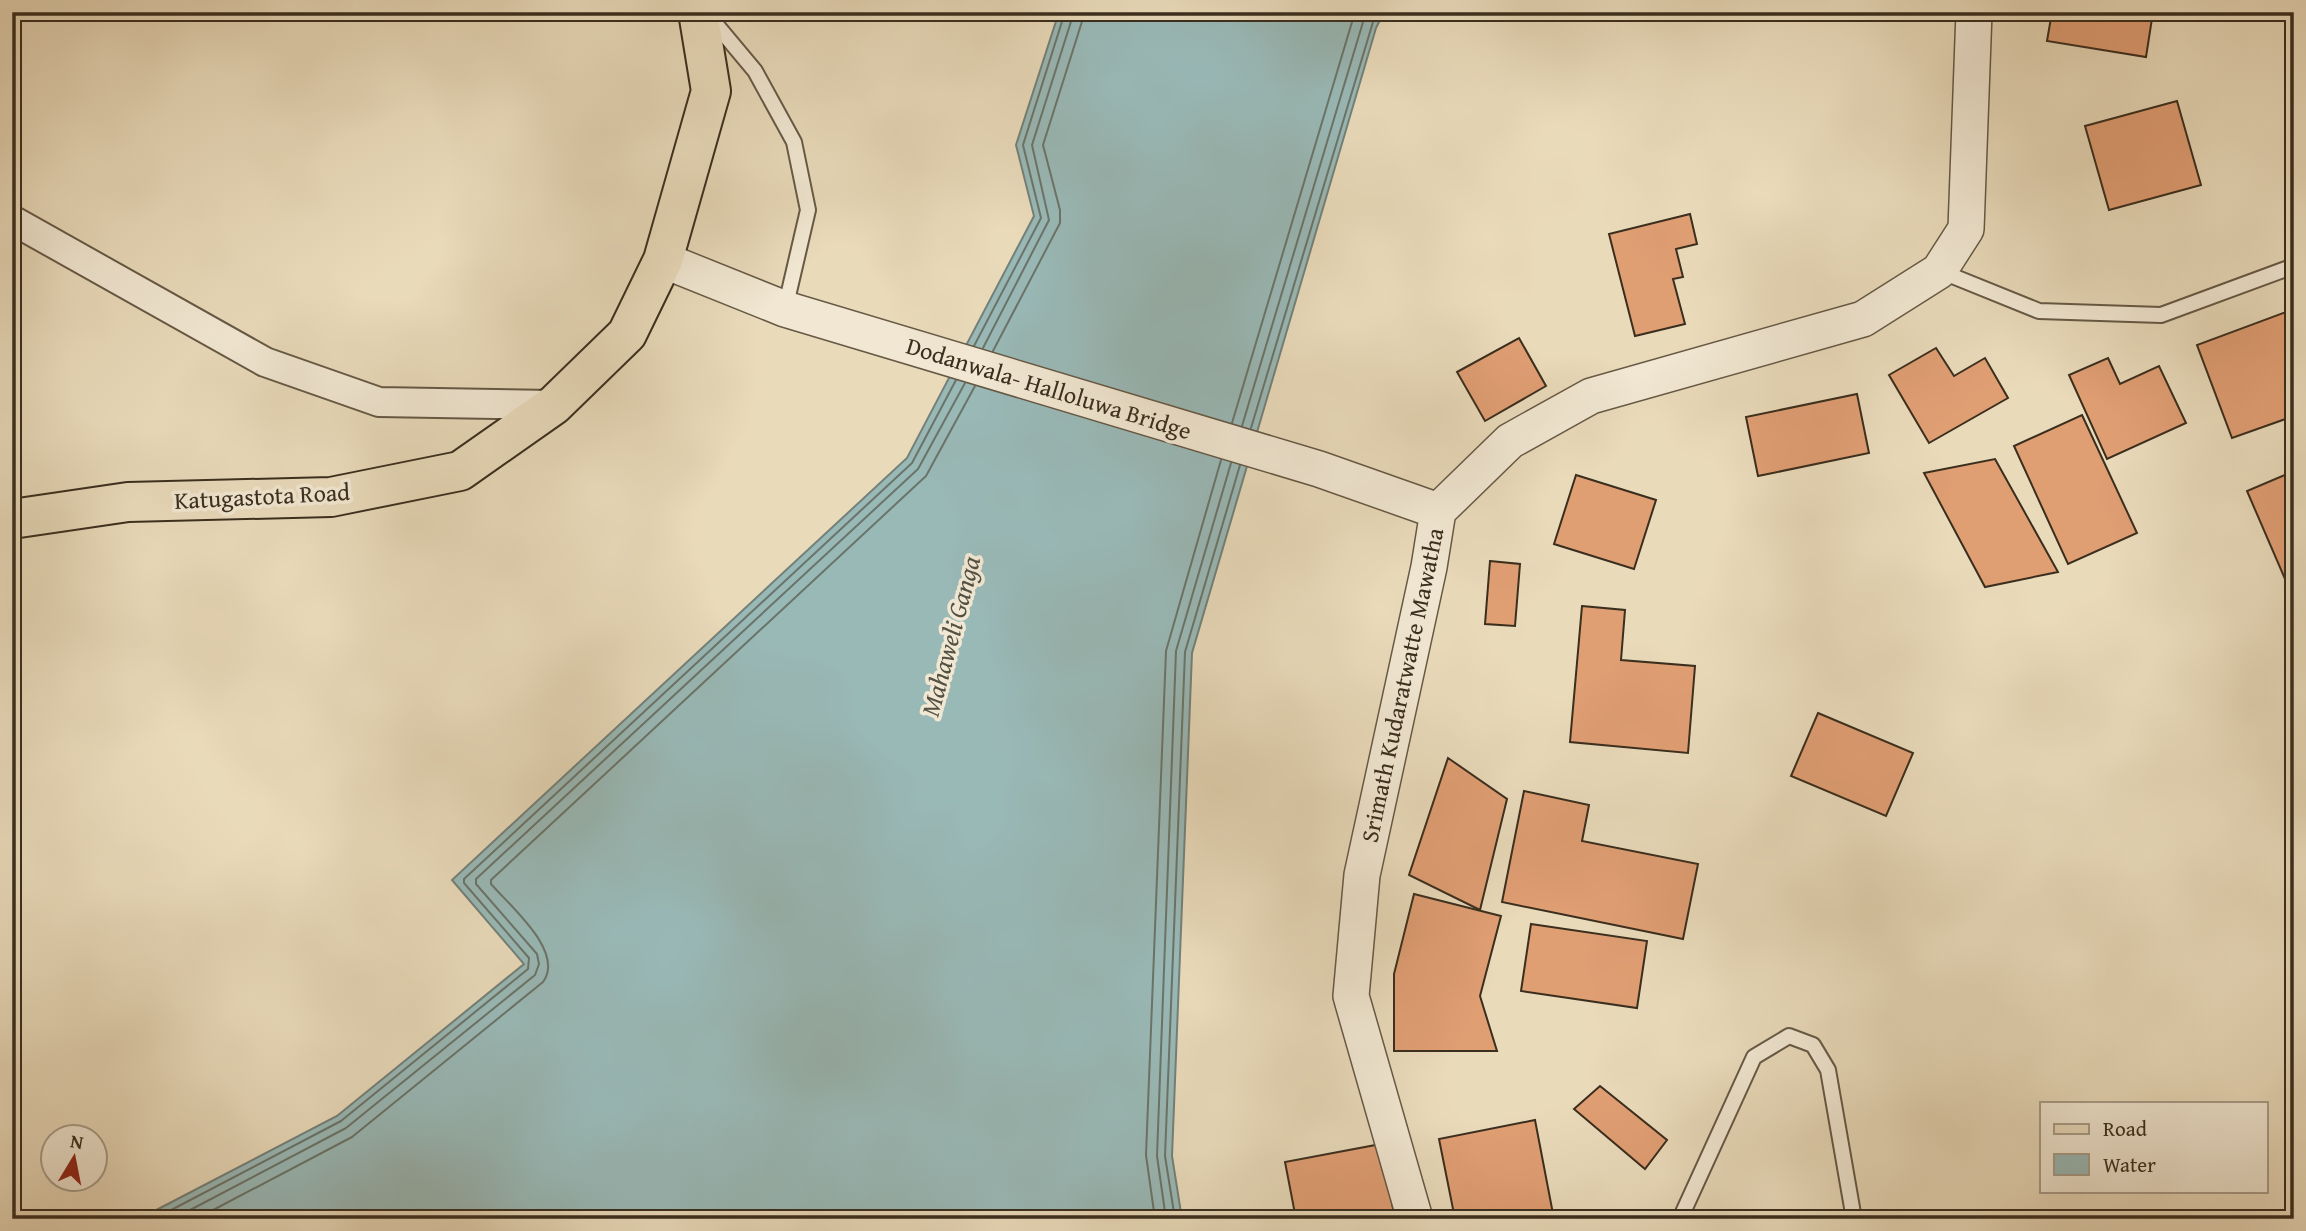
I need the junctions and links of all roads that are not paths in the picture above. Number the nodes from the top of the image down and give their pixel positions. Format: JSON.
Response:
{"nodes":[{"id":1,"x":698,"y":12,"type":"edge"},
{"id":2,"x":705,"y":12,"type":"edge"},
{"id":3,"x":1974,"y":12,"type":"edge"},
{"id":4,"x":12,"y":220,"type":"edge"},
{"id":5,"x":663,"y":260,"type":"junction"},
{"id":6,"x":2294,"y":266,"type":"edge"},
{"id":7,"x":1939,"y":271,"type":"junction"},
{"id":8,"x":785,"y":309,"type":"junction"},
{"id":9,"x":554,"y":405,"type":"junction"},
{"id":10,"x":1438,"y":511,"type":"junction"},
{"id":11,"x":12,"y":519,"type":"edge"},
{"id":12,"x":1415,"y":1219,"type":"edge"},
{"id":13,"x":1681,"y":1219,"type":"edge"},
{"id":14,"x":1854,"y":1219,"type":"edge"}],
"edges":[{"from":1,"to":5,"type":"main road","name":"Katugastota Road"},
{"from":2,"to":8,"type":"lane"},
{"from":3,"to":7,"type":"street","name":"Srimath Kudaratwatte Mawatha"},
{"from":4,"to":9,"type":"street"},
{"from":5,"to":8,"type":"street","name":"Dodanwala- Halloluwa Bridge"},
{"from":5,"to":9,"type":"main road","name":"Katugastota Road"},
{"from":6,"to":7,"type":"lane"},
{"from":7,"to":10,"type":"street","name":"Srimath Kudaratwatte Mawatha"},
{"from":8,"to":10,"type":"street","name":"Dodanwala- Halloluwa Bridge"},
{"from":9,"to":11,"type":"main road","name":"Katugastota Road"},
{"from":10,"to":12,"type":"street","name":"Srimath Kudaratwatte Mawatha"},
{"from":13,"to":14,"type":"lane"}]}
